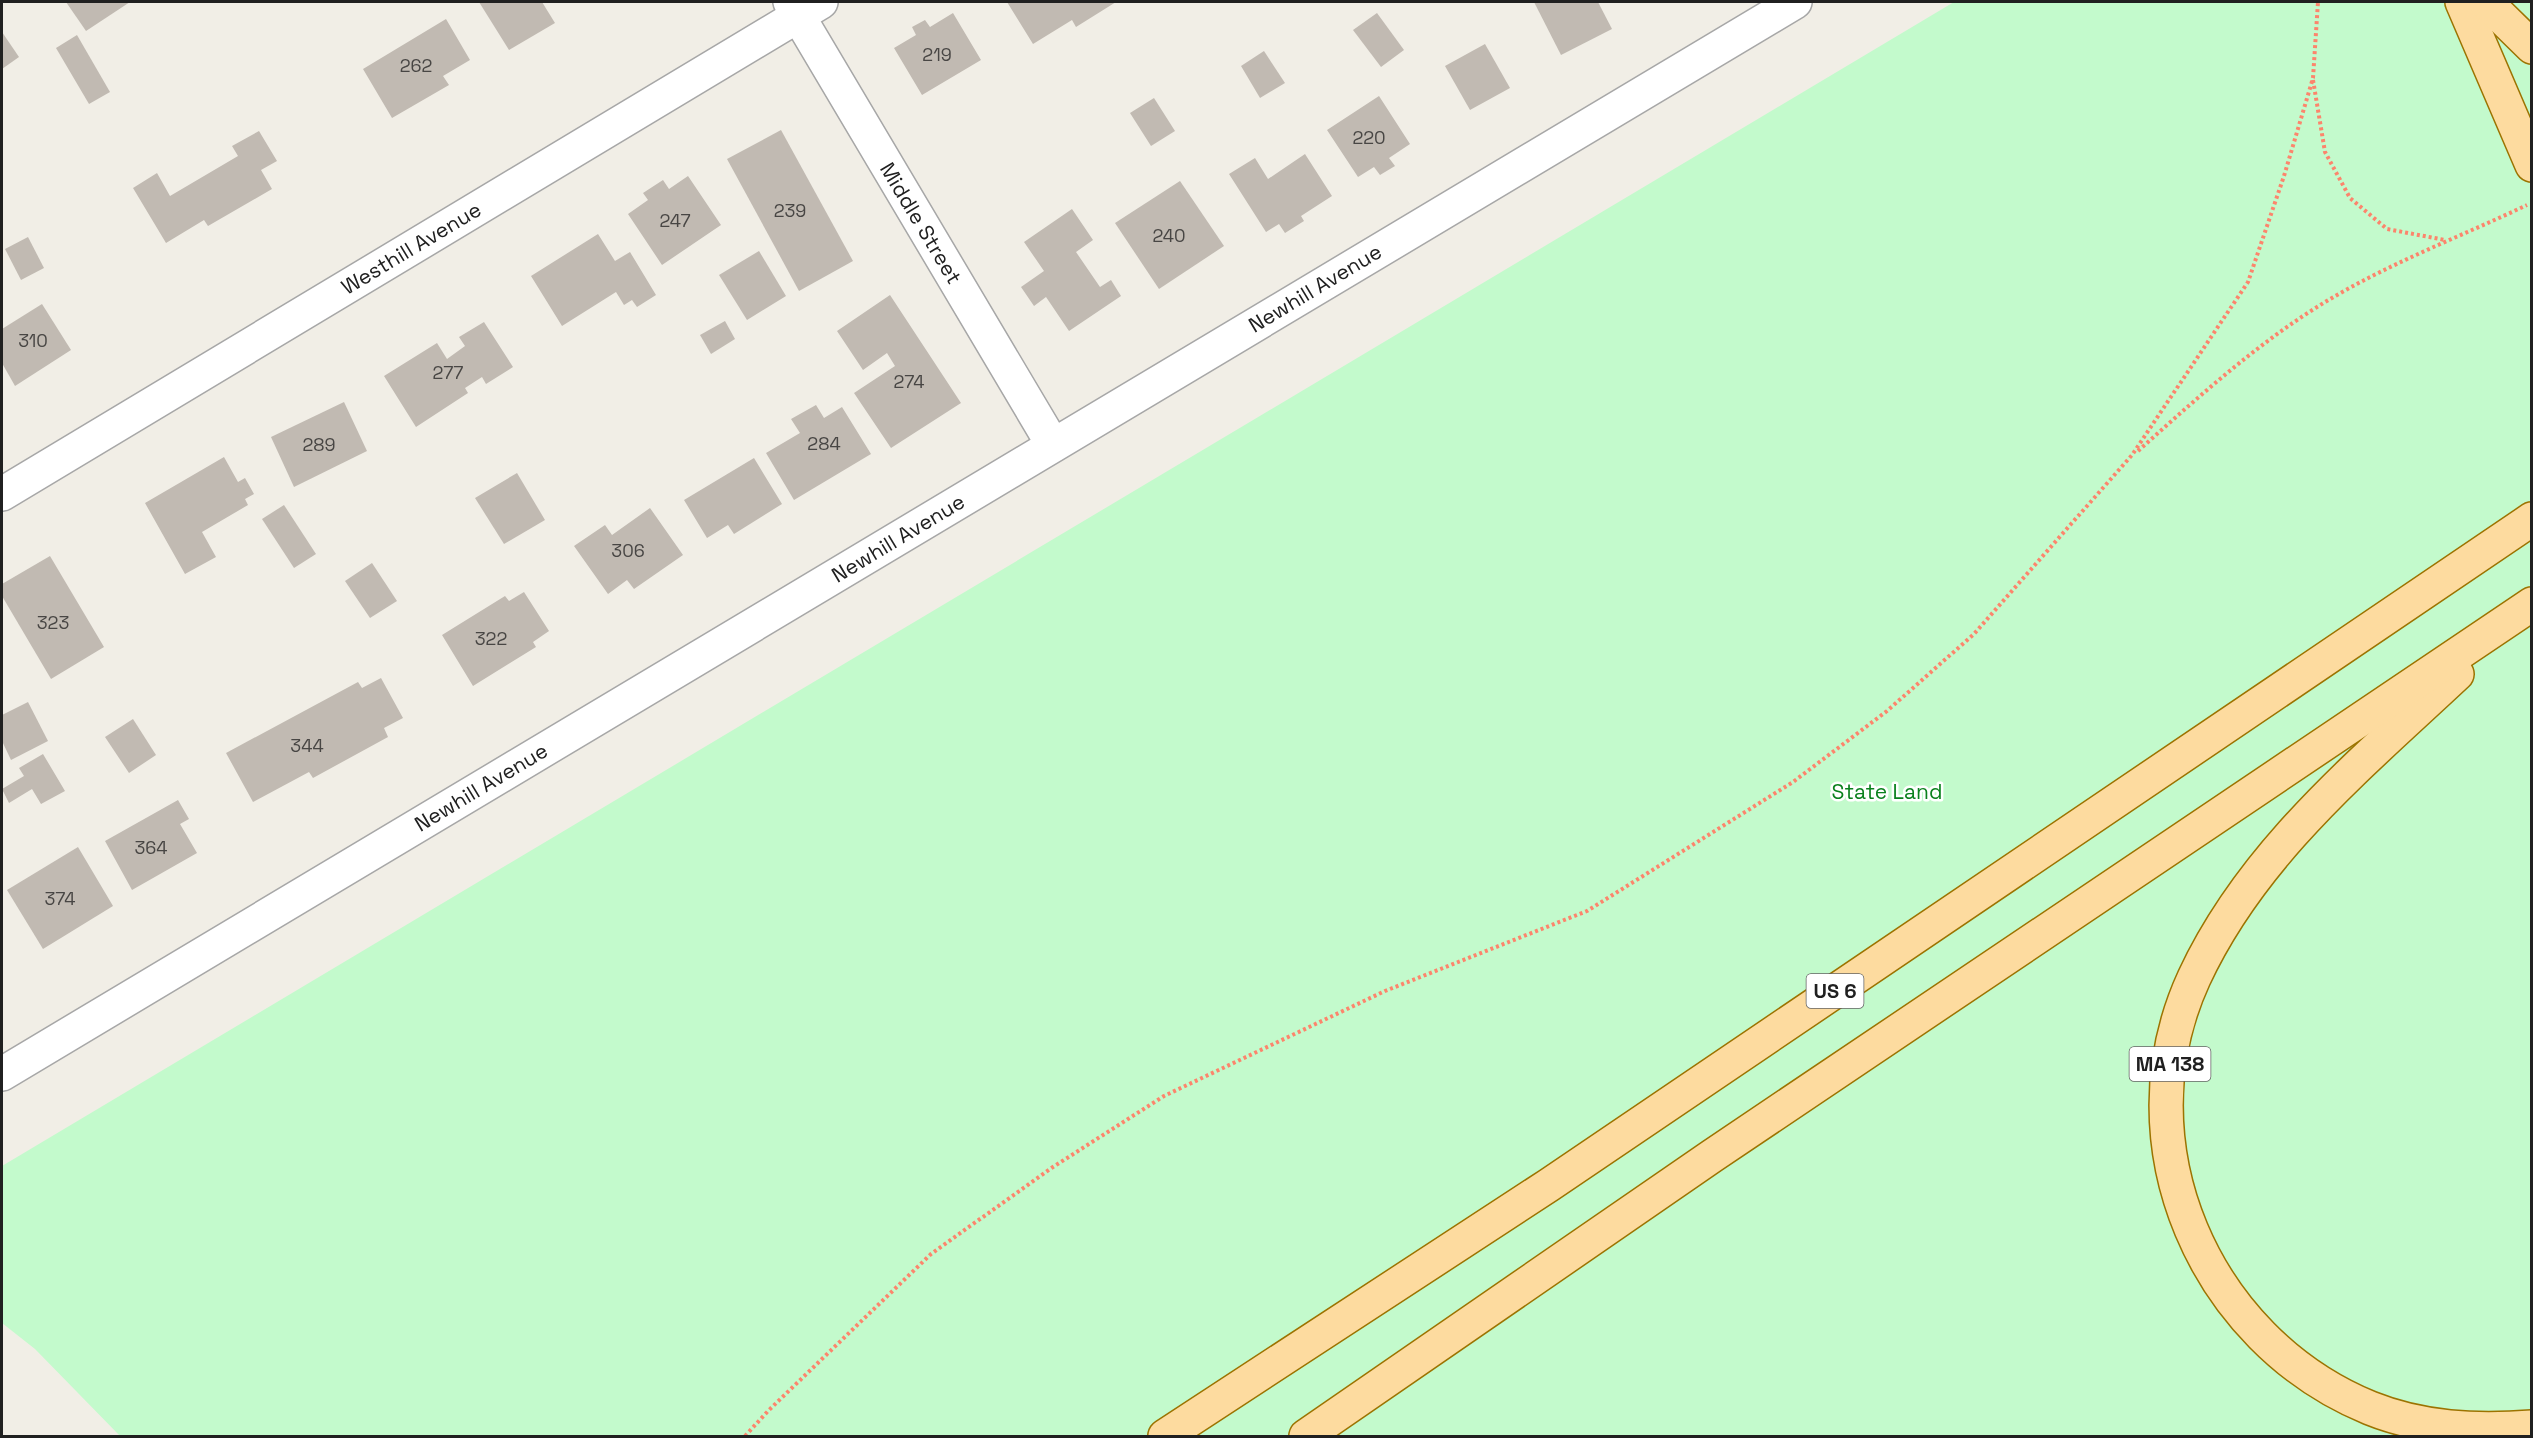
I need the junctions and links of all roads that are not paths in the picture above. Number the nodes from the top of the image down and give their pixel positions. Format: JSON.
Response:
{"nodes":[{"id":1,"x":1795,"y":2,"type":"edge"},
{"id":2,"x":2462,"y":2,"type":"edge"},
{"id":3,"x":2486,"y":2,"type":"edge"},
{"id":4,"x":803,"y":6,"type":"edge"},
{"id":5,"x":2532,"y":47,"type":"edge"},
{"id":6,"x":2532,"y":165,"type":"edge"},
{"id":7,"x":1053,"y":445,"type":"junction"},
{"id":8,"x":2,"y":494,"type":"edge"},
{"id":9,"x":2532,"y":519,"type":"edge"},
{"id":10,"x":2530,"y":605,"type":"edge"},
{"id":11,"x":2,"y":1074,"type":"edge"},
{"id":12,"x":2532,"y":1427,"type":"edge"},
{"id":13,"x":1165,"y":1437,"type":"edge"},
{"id":14,"x":1306,"y":1437,"type":"edge"}],
"edges":[{"from":1,"to":7,"type":"street","name":"Newhill Avenue"},
{"from":2,"to":6,"type":"main road"},
{"from":3,"to":5,"type":"main road"},
{"from":4,"to":7,"type":"street","name":"Middle Street"},
{"from":4,"to":8,"type":"street","name":"Westhill Avenue"},
{"from":7,"to":11,"type":"street","name":"Newhill Avenue"},
{"from":9,"to":13,"type":"main road","number":"US 6"},
{"from":10,"to":12,"type":"main road","number":"MA 138"},
{"from":10,"to":14,"type":"main road"}]}
